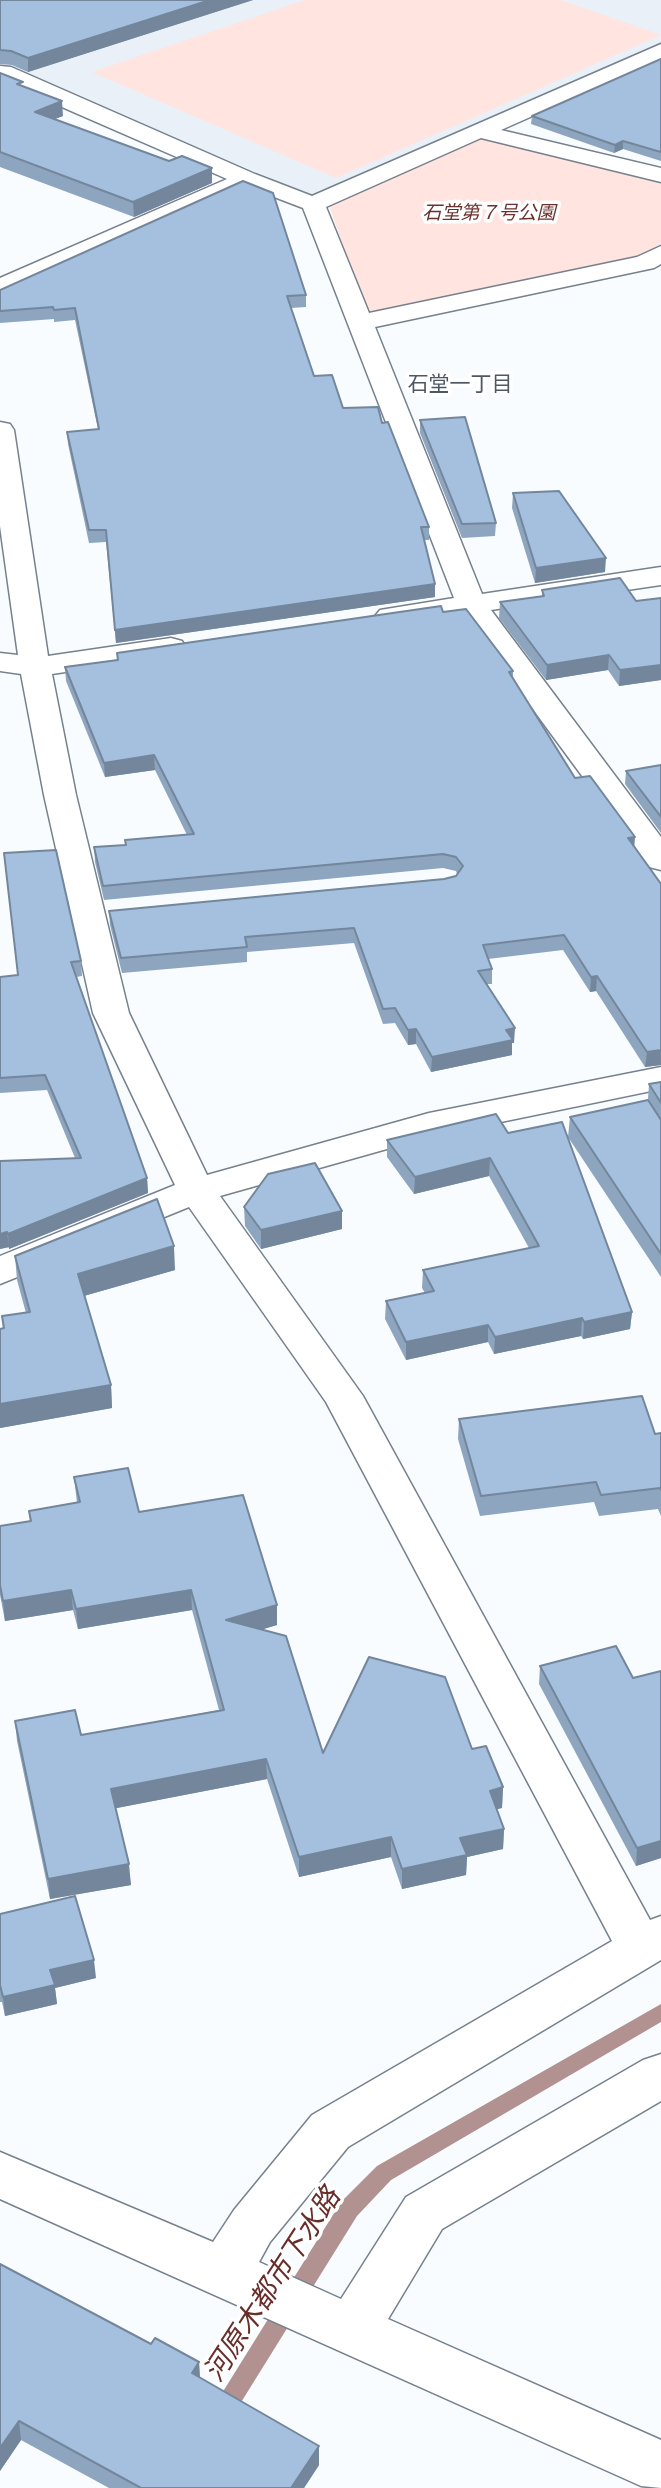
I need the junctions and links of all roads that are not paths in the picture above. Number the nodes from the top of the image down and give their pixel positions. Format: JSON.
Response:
{"nodes":[{"id":1,"x":661,"y":51,"type":"edge"},
{"id":2,"x":0,"y":73,"type":"edge"},
{"id":3,"x":479,"y":131,"type":"junction"},
{"id":4,"x":661,"y":175,"type":"edge"},
{"id":5,"x":247,"y":179,"type":"junction"},
{"id":6,"x":313,"y":204,"type":"junction"},
{"id":7,"x":656,"y":266,"type":"edge"},
{"id":8,"x":0,"y":287,"type":"edge"},
{"id":9,"x":359,"y":323,"type":"junction"},
{"id":10,"x":0,"y":430,"type":"edge"},
{"id":11,"x":661,"y":576,"type":"edge"},
{"id":12,"x":471,"y":604,"type":"junction"},
{"id":13,"x":362,"y":620,"type":"edge"},
{"id":14,"x":198,"y":643,"type":"edge"},
{"id":15,"x":17,"y":665,"type":"edge"},
{"id":16,"x":661,"y":860,"type":"edge"},
{"id":17,"x":661,"y":1078,"type":"edge"},
{"id":18,"x":195,"y":1190,"type":"junction"},
{"id":19,"x":0,"y":1271,"type":"edge"},
{"id":20,"x":650,"y":1942,"type":"edge"},
{"id":21,"x":661,"y":2075,"type":"edge"},
{"id":22,"x":0,"y":2175,"type":"edge"},
{"id":23,"x":224,"y":2272,"type":"junction"},
{"id":24,"x":352,"y":2329,"type":"junction"},
{"id":25,"x":652,"y":2473,"type":"edge"}],
"edges":[{"from":1,"to":3,"type":"street"},
{"from":2,"to":5,"type":"street"},
{"from":3,"to":4,"type":"street"},
{"from":3,"to":6,"type":"street"},
{"from":5,"to":6,"type":"street"},
{"from":5,"to":8,"type":"street"},
{"from":6,"to":9,"type":"street"},
{"from":7,"to":9,"type":"street"},
{"from":9,"to":12,"type":"street"},
{"from":10,"to":15,"type":"street"},
{"from":11,"to":12,"type":"street"},
{"from":12,"to":13,"type":"street"},
{"from":12,"to":16,"type":"street"},
{"from":14,"to":15,"type":"street"},
{"from":15,"to":18,"type":"street"},
{"from":17,"to":18,"type":"street"},
{"from":18,"to":19,"type":"street"},
{"from":18,"to":20,"type":"street"},
{"from":20,"to":23,"type":"street"},
{"from":21,"to":24,"type":"street"},
{"from":22,"to":23,"type":"street"},
{"from":23,"to":24,"type":"street"},
{"from":24,"to":25,"type":"street"}]}
